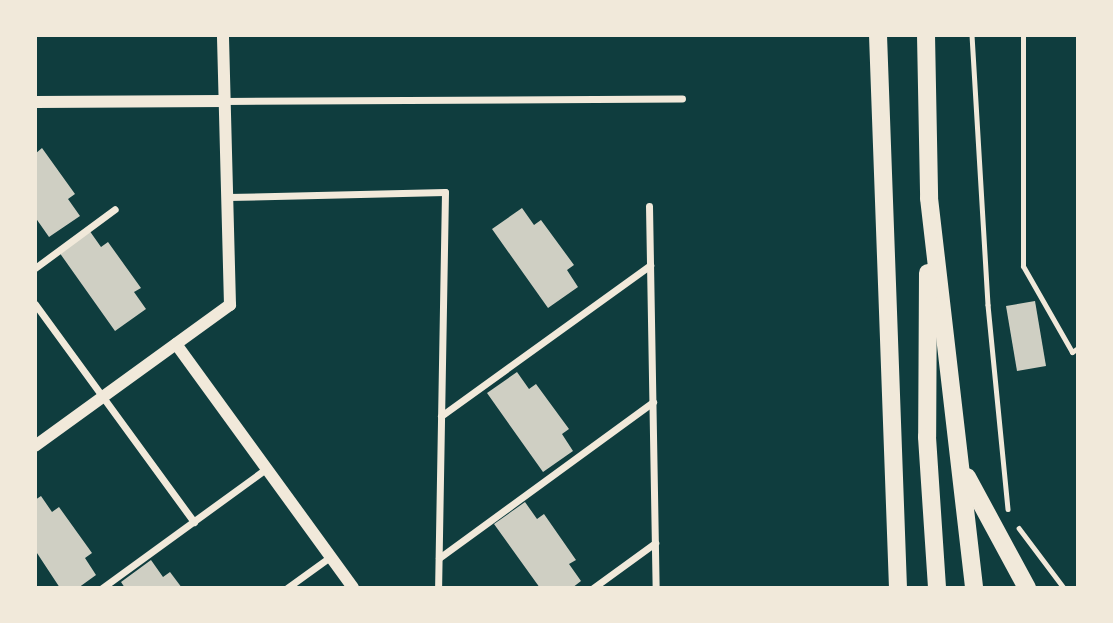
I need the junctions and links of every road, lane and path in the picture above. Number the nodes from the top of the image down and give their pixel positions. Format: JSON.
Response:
{"nodes":[{"id":1,"x":223,"y":35,"type":"edge"},
{"id":2,"x":878,"y":35,"type":"edge"},
{"id":3,"x":926,"y":35,"type":"edge"},
{"id":4,"x":972,"y":35,"type":"edge"},
{"id":5,"x":1023,"y":35,"type":"edge"},
{"id":6,"x":682,"y":99,"type":"dead end"},
{"id":7,"x":224,"y":101,"type":"junction"},
{"id":8,"x":35,"y":102,"type":"edge"},
{"id":9,"x":228,"y":197,"type":"junction"},
{"id":10,"x":929,"y":198,"type":"junction"},
{"id":11,"x":649,"y":206,"type":"dead end"},
{"id":12,"x":116,"y":209,"type":"dead end"},
{"id":13,"x":650,"y":265,"type":"junction"},
{"id":14,"x":35,"y":268,"type":"edge"},
{"id":15,"x":35,"y":304,"type":"edge"},
{"id":16,"x":176,"y":344,"type":"junction"},
{"id":17,"x":1078,"y":348,"type":"edge"},
{"id":18,"x":103,"y":397,"type":"junction"},
{"id":19,"x":653,"y":402,"type":"junction"},
{"id":20,"x":441,"y":416,"type":"junction"},
{"id":21,"x":35,"y":446,"type":"edge"},
{"id":22,"x":961,"y":464,"type":"junction"},
{"id":23,"x":266,"y":469,"type":"junction"},
{"id":24,"x":1008,"y":513,"type":"dead end"},
{"id":25,"x":194,"y":522,"type":"junction"},
{"id":26,"x":1016,"y":524,"type":"dead end"},
{"id":27,"x":655,"y":543,"type":"junction"},
{"id":28,"x":330,"y":557,"type":"junction"},
{"id":29,"x":439,"y":558,"type":"junction"},
{"id":30,"x":102,"y":588,"type":"edge"},
{"id":31,"x":287,"y":588,"type":"edge"},
{"id":32,"x":353,"y":588,"type":"edge"},
{"id":33,"x":438,"y":588,"type":"edge"},
{"id":34,"x":593,"y":588,"type":"edge"},
{"id":35,"x":656,"y":588,"type":"edge"},
{"id":36,"x":898,"y":588,"type":"edge"},
{"id":37,"x":937,"y":588,"type":"edge"},
{"id":38,"x":974,"y":588,"type":"edge"},
{"id":39,"x":1027,"y":588,"type":"edge"},
{"id":40,"x":1064,"y":588,"type":"edge"}],
"edges":[{"from":1,"to":7,"type":"street"},
{"from":2,"to":36,"type":"main road"},
{"from":3,"to":10,"type":"main road"},
{"from":4,"to":24,"type":"path"},
{"from":5,"to":17,"type":"lane"},
{"from":6,"to":7,"type":"street"},
{"from":7,"to":8,"type":"street"},
{"from":7,"to":9,"type":"street"},
{"from":9,"to":16,"type":"street"},
{"from":9,"to":20,"type":"street"},
{"from":10,"to":22,"type":"main road"},
{"from":10,"to":37,"type":"main road"},
{"from":11,"to":13,"type":"street"},
{"from":12,"to":14,"type":"street"},
{"from":13,"to":19,"type":"street"},
{"from":13,"to":20,"type":"street"},
{"from":15,"to":18,"type":"street"},
{"from":16,"to":18,"type":"street"},
{"from":16,"to":23,"type":"street"},
{"from":18,"to":21,"type":"street"},
{"from":18,"to":25,"type":"street"},
{"from":19,"to":27,"type":"street"},
{"from":19,"to":29,"type":"street"},
{"from":20,"to":29,"type":"street"},
{"from":22,"to":38,"type":"main road"},
{"from":22,"to":39,"type":"main road"},
{"from":23,"to":25,"type":"street"},
{"from":23,"to":28,"type":"street"},
{"from":25,"to":30,"type":"street"},
{"from":26,"to":40,"type":"path"},
{"from":27,"to":34,"type":"street"},
{"from":27,"to":35,"type":"street"},
{"from":28,"to":31,"type":"street"},
{"from":28,"to":32,"type":"street"},
{"from":29,"to":33,"type":"street"}]}
